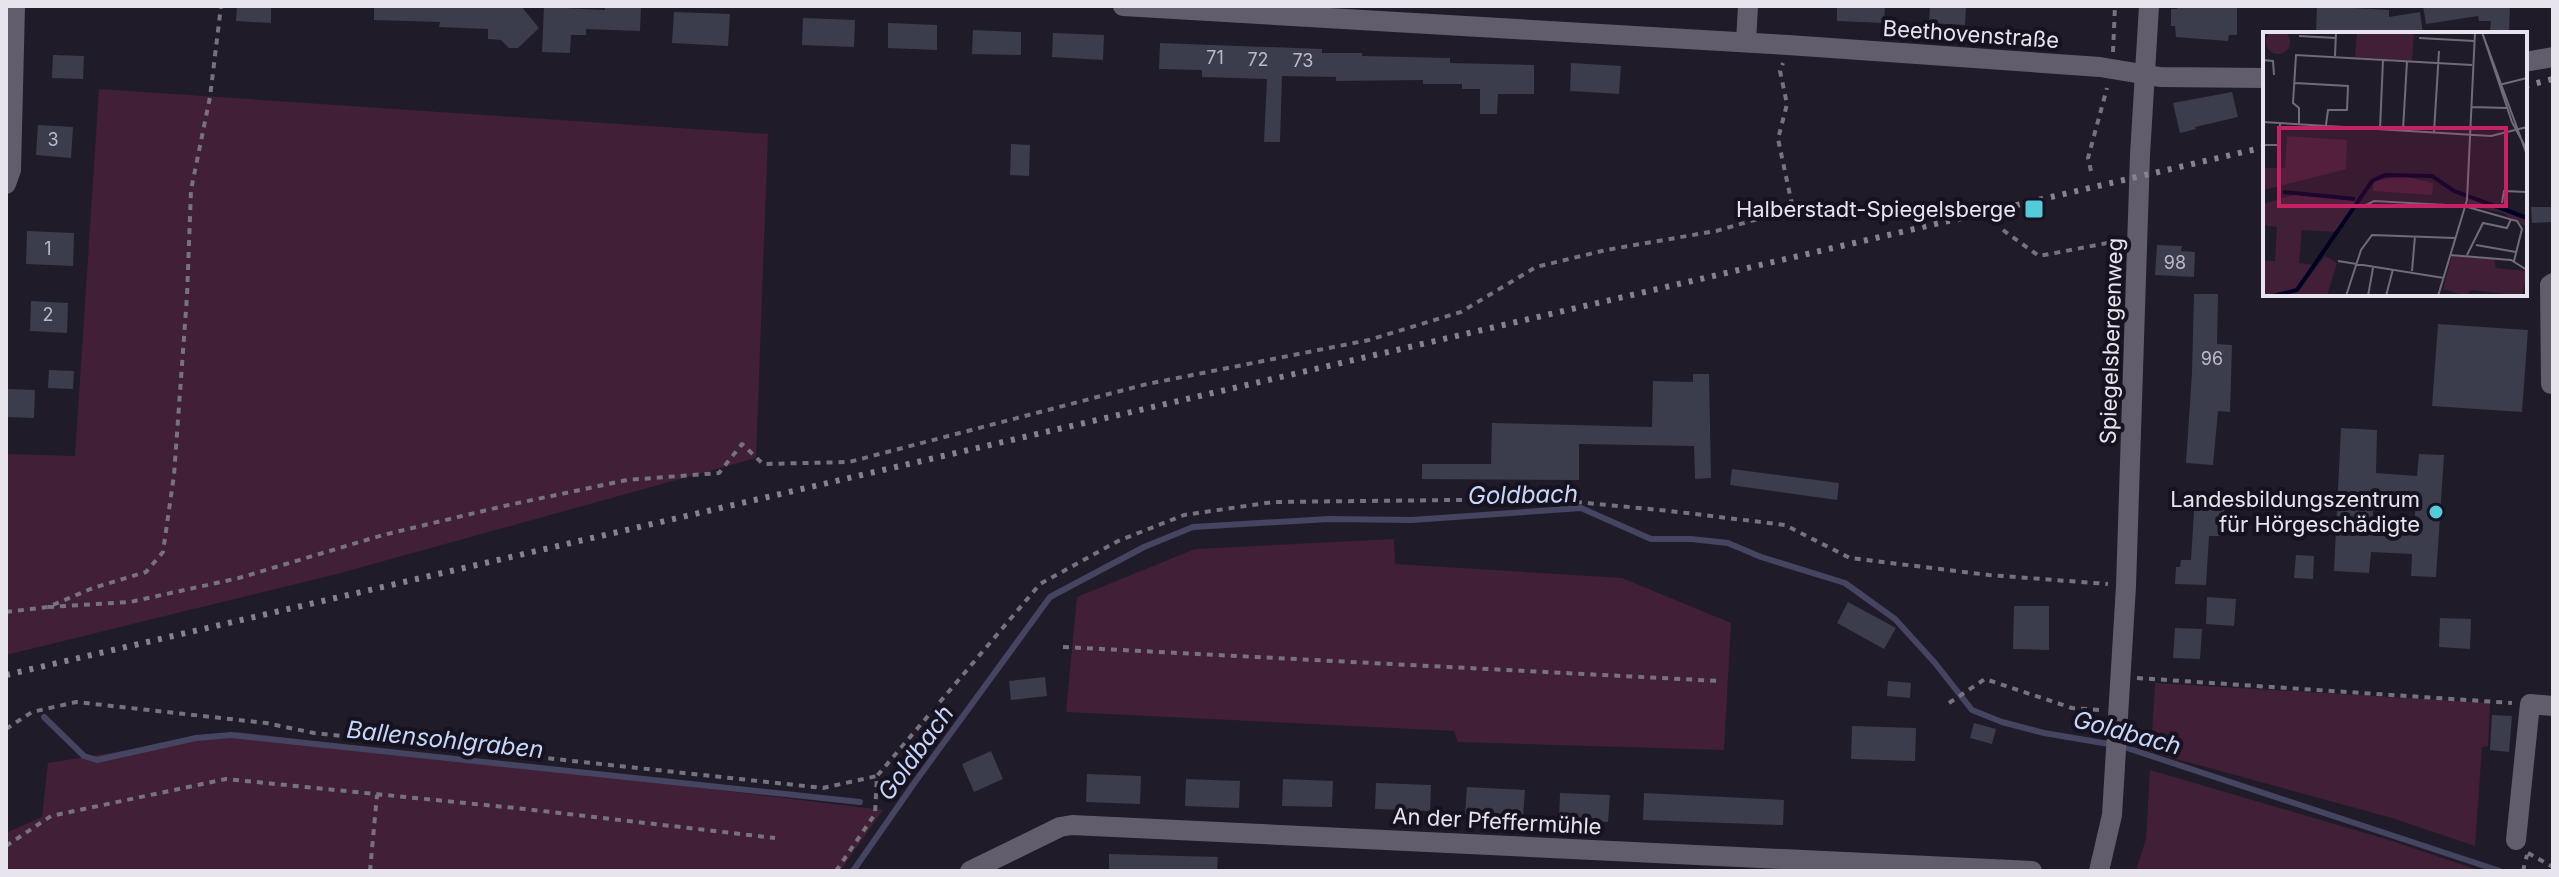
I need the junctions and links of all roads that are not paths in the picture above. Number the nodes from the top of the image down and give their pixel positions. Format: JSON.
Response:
{"nodes":[{"id":1,"x":15,"y":6,"type":"edge"},
{"id":2,"x":1123,"y":6,"type":"edge"},
{"id":3,"x":1136,"y":6,"type":"edge"},
{"id":4,"x":1748,"y":6,"type":"edge"},
{"id":5,"x":2149,"y":6,"type":"edge"},
{"id":6,"x":1397,"y":14,"type":"edge"},
{"id":7,"x":1746,"y":42,"type":"junction"},
{"id":8,"x":2553,"y":57,"type":"edge"},
{"id":9,"x":2527,"y":62,"type":"edge"},
{"id":10,"x":2145,"y":74,"type":"junction"},
{"id":11,"x":2263,"y":78,"type":"edge"},
{"id":12,"x":6,"y":184,"type":"edge"},
{"id":13,"x":2553,"y":283,"type":"edge"},
{"id":14,"x":2551,"y":384,"type":"dead end"},
{"id":15,"x":2553,"y":706,"type":"edge"},
{"id":16,"x":2516,"y":840,"type":"dead end"},
{"id":17,"x":970,"y":871,"type":"edge"},
{"id":18,"x":2032,"y":871,"type":"edge"},
{"id":19,"x":2099,"y":871,"type":"edge"}],
"edges":[{"from":1,"to":12,"type":"street"},
{"from":2,"to":3,"type":"street","name":"Beethovenstraße"},
{"from":3,"to":6,"type":"street","name":"Beethovenstraße"},
{"from":4,"to":7,"type":"street"},
{"from":5,"to":10,"type":"street","name":"Spiegelsbergenweg"},
{"from":6,"to":7,"type":"street","name":"Beethovenstraße"},
{"from":7,"to":10,"type":"street","name":"Beethovenstraße"},
{"from":8,"to":9,"type":"street"},
{"from":10,"to":11,"type":"street","name":"Beethovenstraße"},
{"from":10,"to":19,"type":"street","name":"Spiegelsbergenweg"},
{"from":13,"to":14,"type":"street"},
{"from":15,"to":16,"type":"street"},
{"from":17,"to":18,"type":"street","name":"An der Pfeffermühle"}]}
